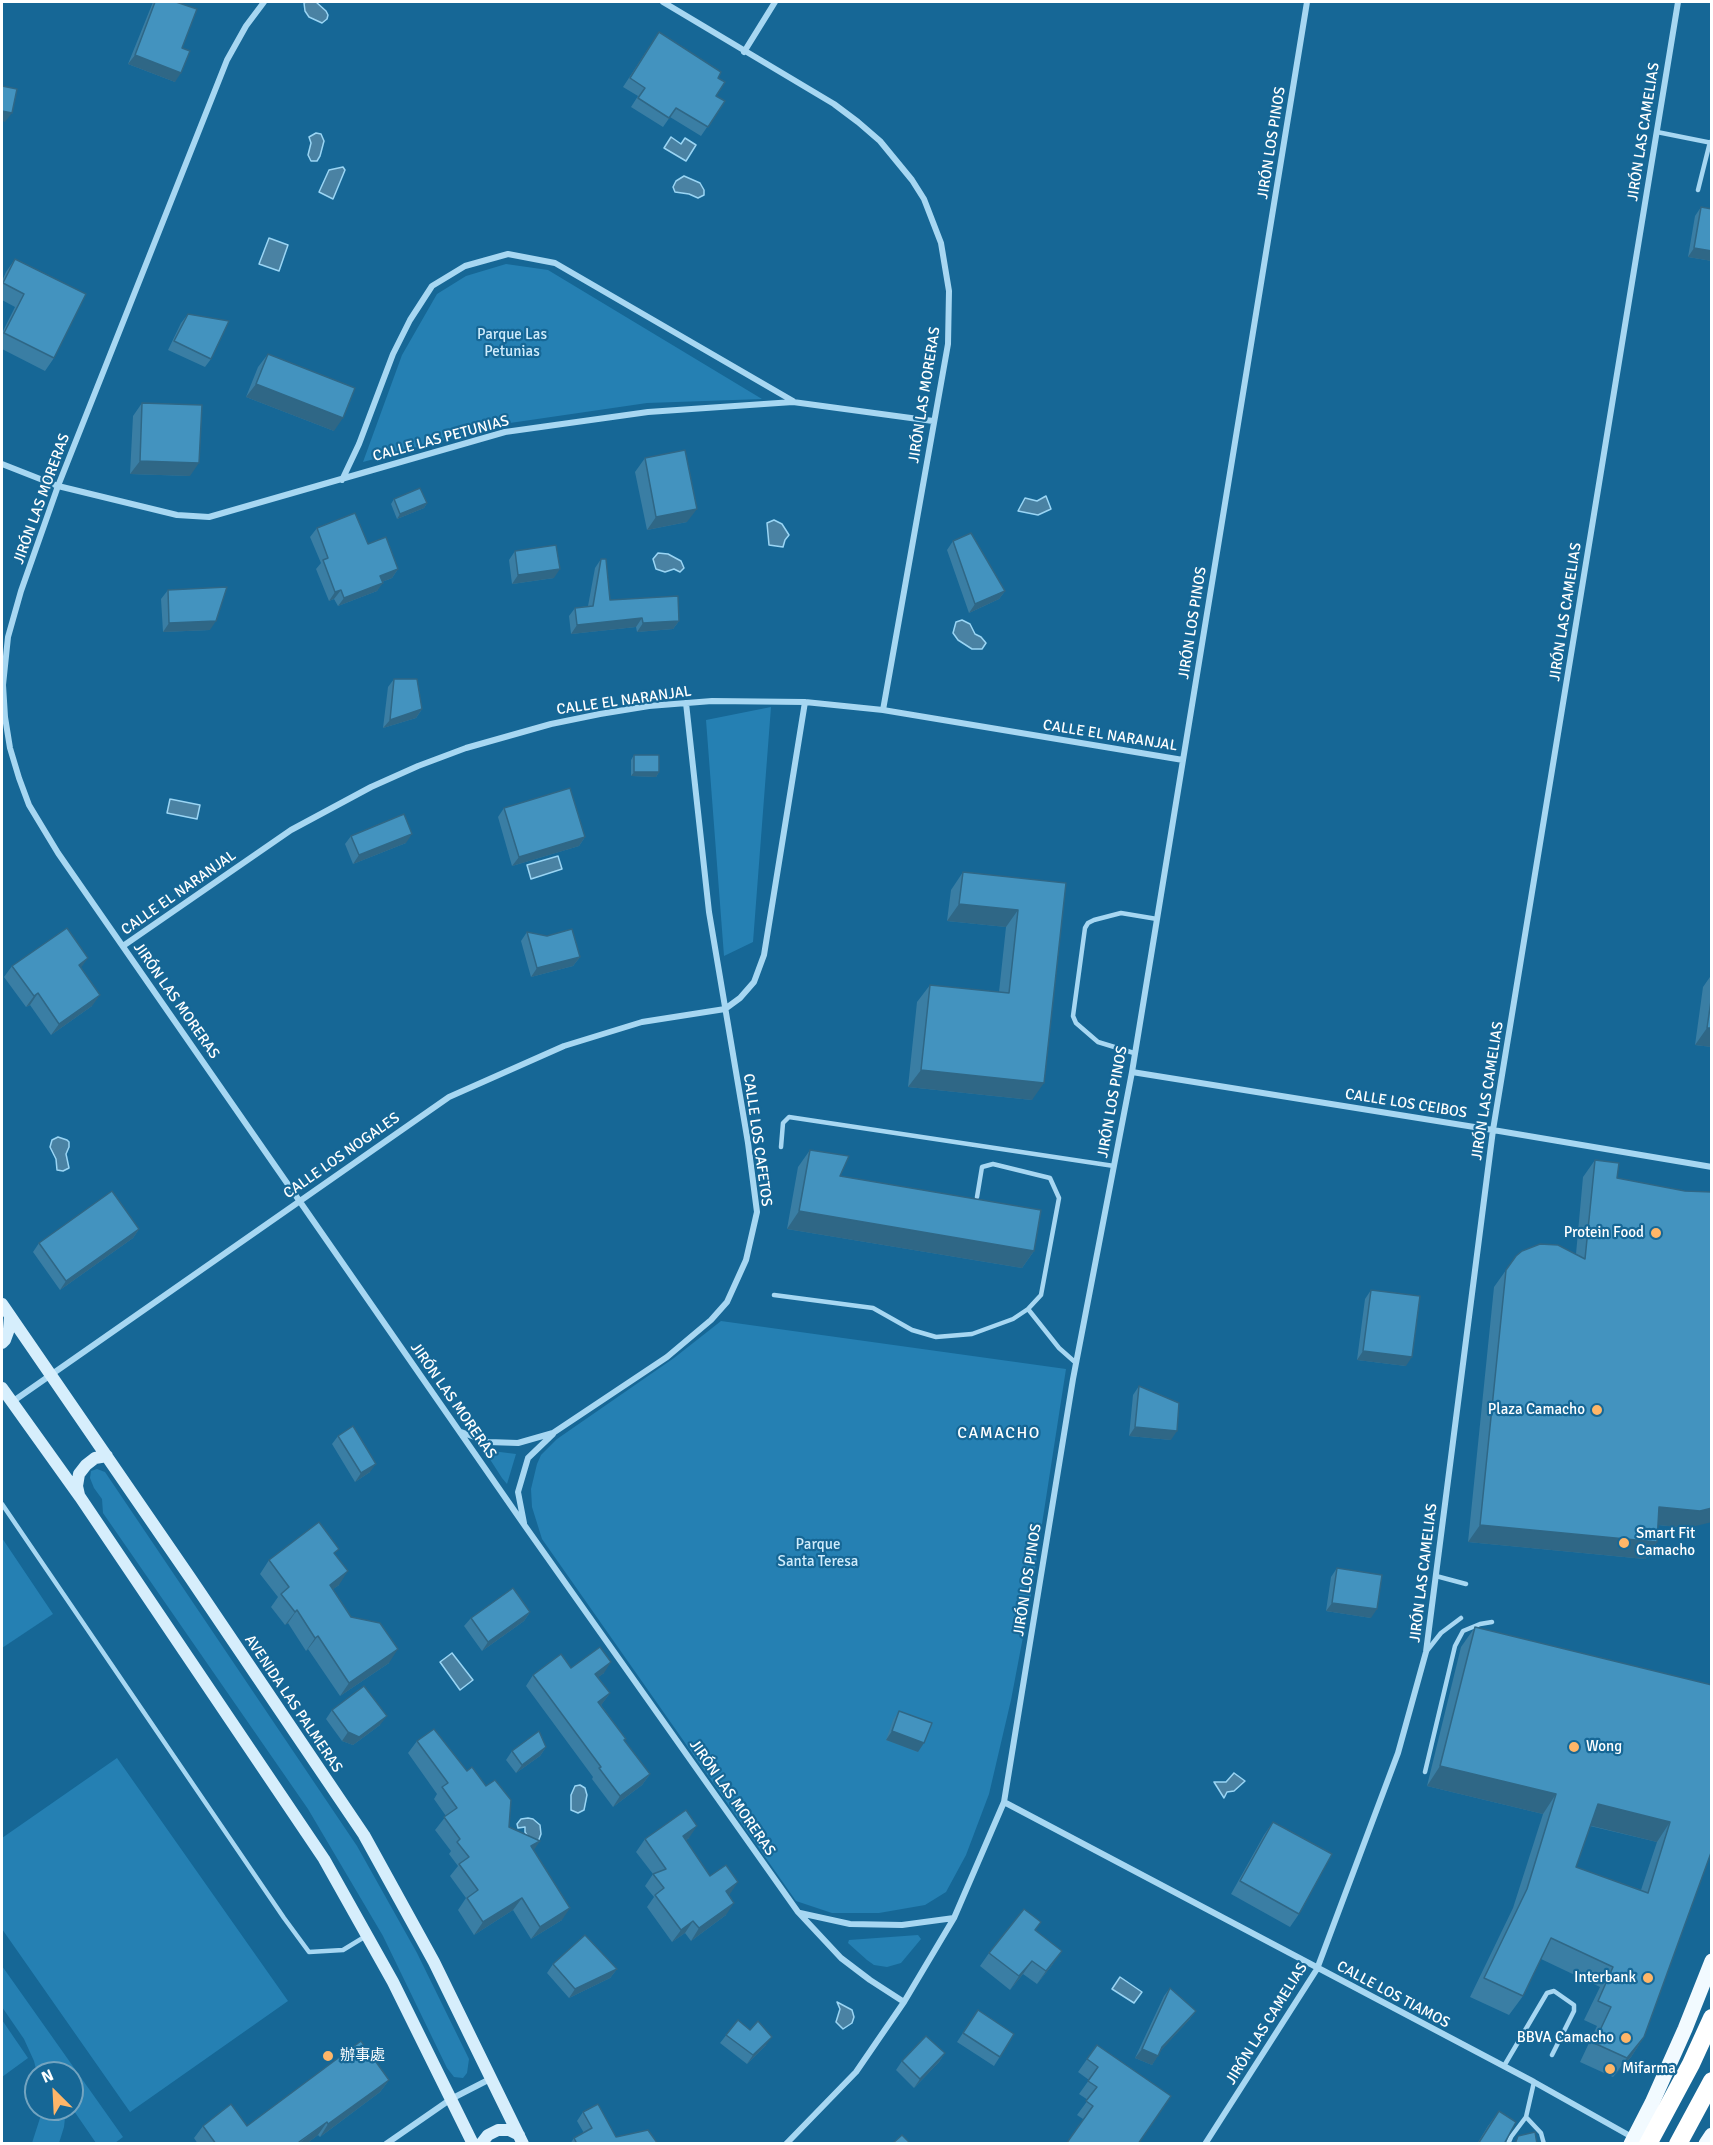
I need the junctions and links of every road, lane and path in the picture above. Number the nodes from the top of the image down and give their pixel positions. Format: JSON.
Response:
{"nodes":[{"id":1,"x":264,"y":2,"type":"edge"},
{"id":2,"x":663,"y":2,"type":"edge"},
{"id":3,"x":775,"y":2,"type":"edge"},
{"id":4,"x":1307,"y":2,"type":"edge"},
{"id":5,"x":1678,"y":2,"type":"edge"},
{"id":6,"x":744,"y":52,"type":"junction"},
{"id":7,"x":1657,"y":132,"type":"junction"},
{"id":8,"x":1711,"y":143,"type":"edge"},
{"id":9,"x":1698,"y":190,"type":"dead end"},
{"id":10,"x":793,"y":402,"type":"junction"},
{"id":11,"x":933,"y":421,"type":"junction"},
{"id":12,"x":2,"y":464,"type":"edge"},
{"id":13,"x":342,"y":480,"type":"junction"},
{"id":14,"x":58,"y":486,"type":"junction"},
{"id":15,"x":805,"y":702,"type":"junction"},
{"id":16,"x":686,"y":703,"type":"junction"},
{"id":17,"x":883,"y":710,"type":"junction"},
{"id":18,"x":1183,"y":760,"type":"junction"},
{"id":19,"x":1157,"y":919,"type":"junction"},
{"id":20,"x":123,"y":946,"type":"junction"},
{"id":21,"x":725,"y":1010,"type":"junction"},
{"id":22,"x":1134,"y":1053,"type":"junction"},
{"id":23,"x":1132,"y":1072,"type":"junction"},
{"id":24,"x":1493,"y":1130,"type":"junction"},
{"id":25,"x":781,"y":1147,"type":"dead end"},
{"id":26,"x":1114,"y":1166,"type":"junction"},
{"id":27,"x":1712,"y":1167,"type":"edge"},
{"id":28,"x":977,"y":1197,"type":"edge"},
{"id":29,"x":299,"y":1200,"type":"junction"},
{"id":30,"x":774,"y":1295,"type":"dead end"},
{"id":31,"x":2,"y":1304,"type":"edge"},
{"id":32,"x":1028,"y":1309,"type":"junction"},
{"id":33,"x":10,"y":1317,"type":"junction"},
{"id":34,"x":2,"y":1343,"type":"edge"},
{"id":35,"x":1076,"y":1364,"type":"junction"},
{"id":36,"x":51,"y":1376,"type":"junction"},
{"id":37,"x":2,"y":1388,"type":"edge"},
{"id":38,"x":12,"y":1403,"type":"junction"},
{"id":39,"x":460,"y":1432,"type":"junction"},
{"id":40,"x":553,"y":1433,"type":"junction"},
{"id":41,"x":107,"y":1456,"type":"junction"},
{"id":42,"x":80,"y":1497,"type":"junction"},
{"id":43,"x":2,"y":1504,"type":"edge"},
{"id":44,"x":525,"y":1526,"type":"junction"},
{"id":45,"x":1436,"y":1576,"type":"junction"},
{"id":46,"x":1466,"y":1584,"type":"dead end"},
{"id":47,"x":1461,"y":1618,"type":"dead end"},
{"id":48,"x":1492,"y":1622,"type":"dead end"},
{"id":49,"x":1426,"y":1652,"type":"junction"},
{"id":50,"x":1425,"y":1772,"type":"dead end"},
{"id":51,"x":1004,"y":1802,"type":"junction"},
{"id":52,"x":798,"y":1912,"type":"junction"},
{"id":53,"x":954,"y":1918,"type":"junction"},
{"id":54,"x":368,"y":1935,"type":"junction"},
{"id":55,"x":1712,"y":1961,"type":"edge"},
{"id":56,"x":1317,"y":1969,"type":"junction"},
{"id":57,"x":904,"y":2002,"type":"junction"},
{"id":58,"x":1712,"y":2018,"type":"edge"},
{"id":59,"x":1552,"y":2055,"type":"dead end"},
{"id":60,"x":1504,"y":2066,"type":"junction"},
{"id":61,"x":492,"y":2078,"type":"junction"},
{"id":62,"x":1712,"y":2081,"type":"edge"},
{"id":63,"x":1534,"y":2082,"type":"junction"},
{"id":64,"x":451,"y":2098,"type":"junction"},
{"id":65,"x":1526,"y":2117,"type":"junction"},
{"id":66,"x":1712,"y":2135,"type":"edge"},
{"id":67,"x":521,"y":2139,"type":"edge"},
{"id":68,"x":1639,"y":2142,"type":"edge"},
{"id":69,"x":387,"y":2144,"type":"edge"},
{"id":70,"x":473,"y":2144,"type":"edge"},
{"id":71,"x":481,"y":2144,"type":"edge"},
{"id":72,"x":786,"y":2144,"type":"edge"},
{"id":73,"x":1205,"y":2144,"type":"edge"},
{"id":74,"x":1508,"y":2144,"type":"edge"},
{"id":75,"x":1544,"y":2144,"type":"edge"},
{"id":76,"x":1678,"y":2144,"type":"edge"},
{"id":77,"x":1706,"y":2144,"type":"edge"}],
"edges":[{"from":1,"to":14,"type":"street","name":"JIRÓN LAS MORERAS"},
{"from":2,"to":6,"type":"street","name":"JIRÓN LAS MORERAS"},
{"from":3,"to":6,"type":"street"},
{"from":4,"to":18,"type":"street","name":"JIRÓN LOS PINOS"},
{"from":5,"to":7,"type":"street","name":"JIRÓN LAS CAMELIAS"},
{"from":6,"to":11,"type":"street","name":"JIRÓN LAS MORERAS"},
{"from":7,"to":8,"type":"lane"},
{"from":7,"to":24,"type":"street","name":"JIRÓN LAS CAMELIAS"},
{"from":8,"to":9,"type":"lane"},
{"from":10,"to":11,"type":"street","name":"CALLE LAS PETUNIAS"},
{"from":10,"to":13,"type":"street","name":"CALLE LAS PETUNIAS"},
{"from":10,"to":13,"type":"street"},
{"from":11,"to":17,"type":"street","name":"JIRÓN LAS MORERAS"},
{"from":12,"to":14,"type":"street","name":"CALLE LAS PETUNIAS"},
{"from":13,"to":14,"type":"street","name":"CALLE LAS PETUNIAS"},
{"from":14,"to":20,"type":"street","name":"JIRÓN LAS MORERAS"},
{"from":15,"to":16,"type":"street","name":"CALLE EL NARANJAL"},
{"from":15,"to":17,"type":"street","name":"CALLE EL NARANJAL"},
{"from":15,"to":21,"type":"street"},
{"from":16,"to":20,"type":"street","name":"CALLE EL NARANJAL"},
{"from":16,"to":21,"type":"street","name":"CALLE LOS CAFETOS"},
{"from":17,"to":18,"type":"street","name":"CALLE EL NARANJAL"},
{"from":18,"to":19,"type":"street","name":"JIRÓN LOS PINOS"},
{"from":19,"to":22,"type":"street","name":"JIRÓN LOS PINOS"},
{"from":19,"to":22,"type":"lane"},
{"from":20,"to":29,"type":"street","name":"JIRÓN LAS MORERAS"},
{"from":21,"to":29,"type":"street","name":"CALLE LOS NOGALES"},
{"from":21,"to":40,"type":"street","name":"CALLE LOS CAFETOS"},
{"from":22,"to":23,"type":"street","name":"JIRÓN LOS PINOS"},
{"from":23,"to":24,"type":"street","name":"CALLE LOS CEIBOS"},
{"from":23,"to":26,"type":"street","name":"JIRÓN LOS PINOS"},
{"from":24,"to":27,"type":"street","name":"CALLE LOS CEIBOS"},
{"from":24,"to":45,"type":"street","name":"JIRÓN LAS CAMELIAS"},
{"from":25,"to":26,"type":"lane"},
{"from":26,"to":35,"type":"street","name":"JIRÓN LOS PINOS"},
{"from":28,"to":32,"type":"lane"},
{"from":29,"to":36,"type":"street","name":"CALLE LOS NOGALES"},
{"from":29,"to":39,"type":"street","name":"JIRÓN LAS MORERAS"},
{"from":30,"to":32,"type":"lane"},
{"from":31,"to":33,"type":"main road","name":"AVENIDA LAS PALMERAS"},
{"from":32,"to":35,"type":"lane"},
{"from":33,"to":34,"type":"main road"},
{"from":33,"to":36,"type":"main road","name":"AVENIDA LAS PALMERAS"},
{"from":35,"to":51,"type":"street","name":"JIRÓN LOS PINOS"},
{"from":36,"to":38,"type":"street","name":"CALLE LOS NOGALES"},
{"from":36,"to":41,"type":"main road","name":"AVENIDA LAS PALMERAS"},
{"from":37,"to":38,"type":"main road"},
{"from":38,"to":42,"type":"main road"},
{"from":39,"to":40,"type":"street","name":"CALLE LOS CAFETOS"},
{"from":39,"to":44,"type":"street","name":"JIRÓN LAS MORERAS"},
{"from":40,"to":44,"type":"street","name":"CALLE LOS CAFETOS"},
{"from":41,"to":42,"type":"main road"},
{"from":41,"to":61,"type":"main road","name":"AVENIDA LAS PALMERAS"},
{"from":42,"to":54,"type":"main road"},
{"from":43,"to":54,"type":"lane"},
{"from":44,"to":52,"type":"street","name":"JIRÓN LAS MORERAS"},
{"from":45,"to":46,"type":"lane"},
{"from":45,"to":49,"type":"street","name":"JIRÓN LAS CAMELIAS"},
{"from":47,"to":49,"type":"lane"},
{"from":48,"to":50,"type":"lane"},
{"from":49,"to":56,"type":"street","name":"JIRÓN LAS CAMELIAS"},
{"from":51,"to":53,"type":"street","name":"JIRÓN LOS PINOS"},
{"from":51,"to":56,"type":"street","name":"CALLE LOS TIAMOS"},
{"from":52,"to":53,"type":"street"},
{"from":52,"to":57,"type":"street","name":"JIRÓN LAS MORERAS"},
{"from":53,"to":57,"type":"street","name":"JIRÓN LOS PINOS"},
{"from":54,"to":64,"type":"main road"},
{"from":55,"to":68,"type":"main road"},
{"from":56,"to":60,"type":"street","name":"CALLE LOS TIAMOS"},
{"from":56,"to":73,"type":"street","name":"JIRÓN LAS CAMELIAS"},
{"from":57,"to":72,"type":"street","name":"JIRÓN LOS PINOS"},
{"from":58,"to":68,"type":"highway"},
{"from":59,"to":60,"type":"lane"},
{"from":60,"to":63,"type":"street","name":"CALLE LOS TIAMOS"},
{"from":61,"to":64,"type":"street"},
{"from":61,"to":67,"type":"main road","name":"AVENIDA LAS PALMERAS"},
{"from":62,"to":76,"type":"highway"},
{"from":63,"to":65,"type":"lane"},
{"from":63,"to":68,"type":"street","name":"CALLE LOS TIAMOS"},
{"from":64,"to":69,"type":"street"},
{"from":64,"to":70,"type":"main road"},
{"from":65,"to":74,"type":"lane"},
{"from":65,"to":75,"type":"lane"},
{"from":66,"to":77,"type":"main road"},
{"from":67,"to":71,"type":"main road"}]}
